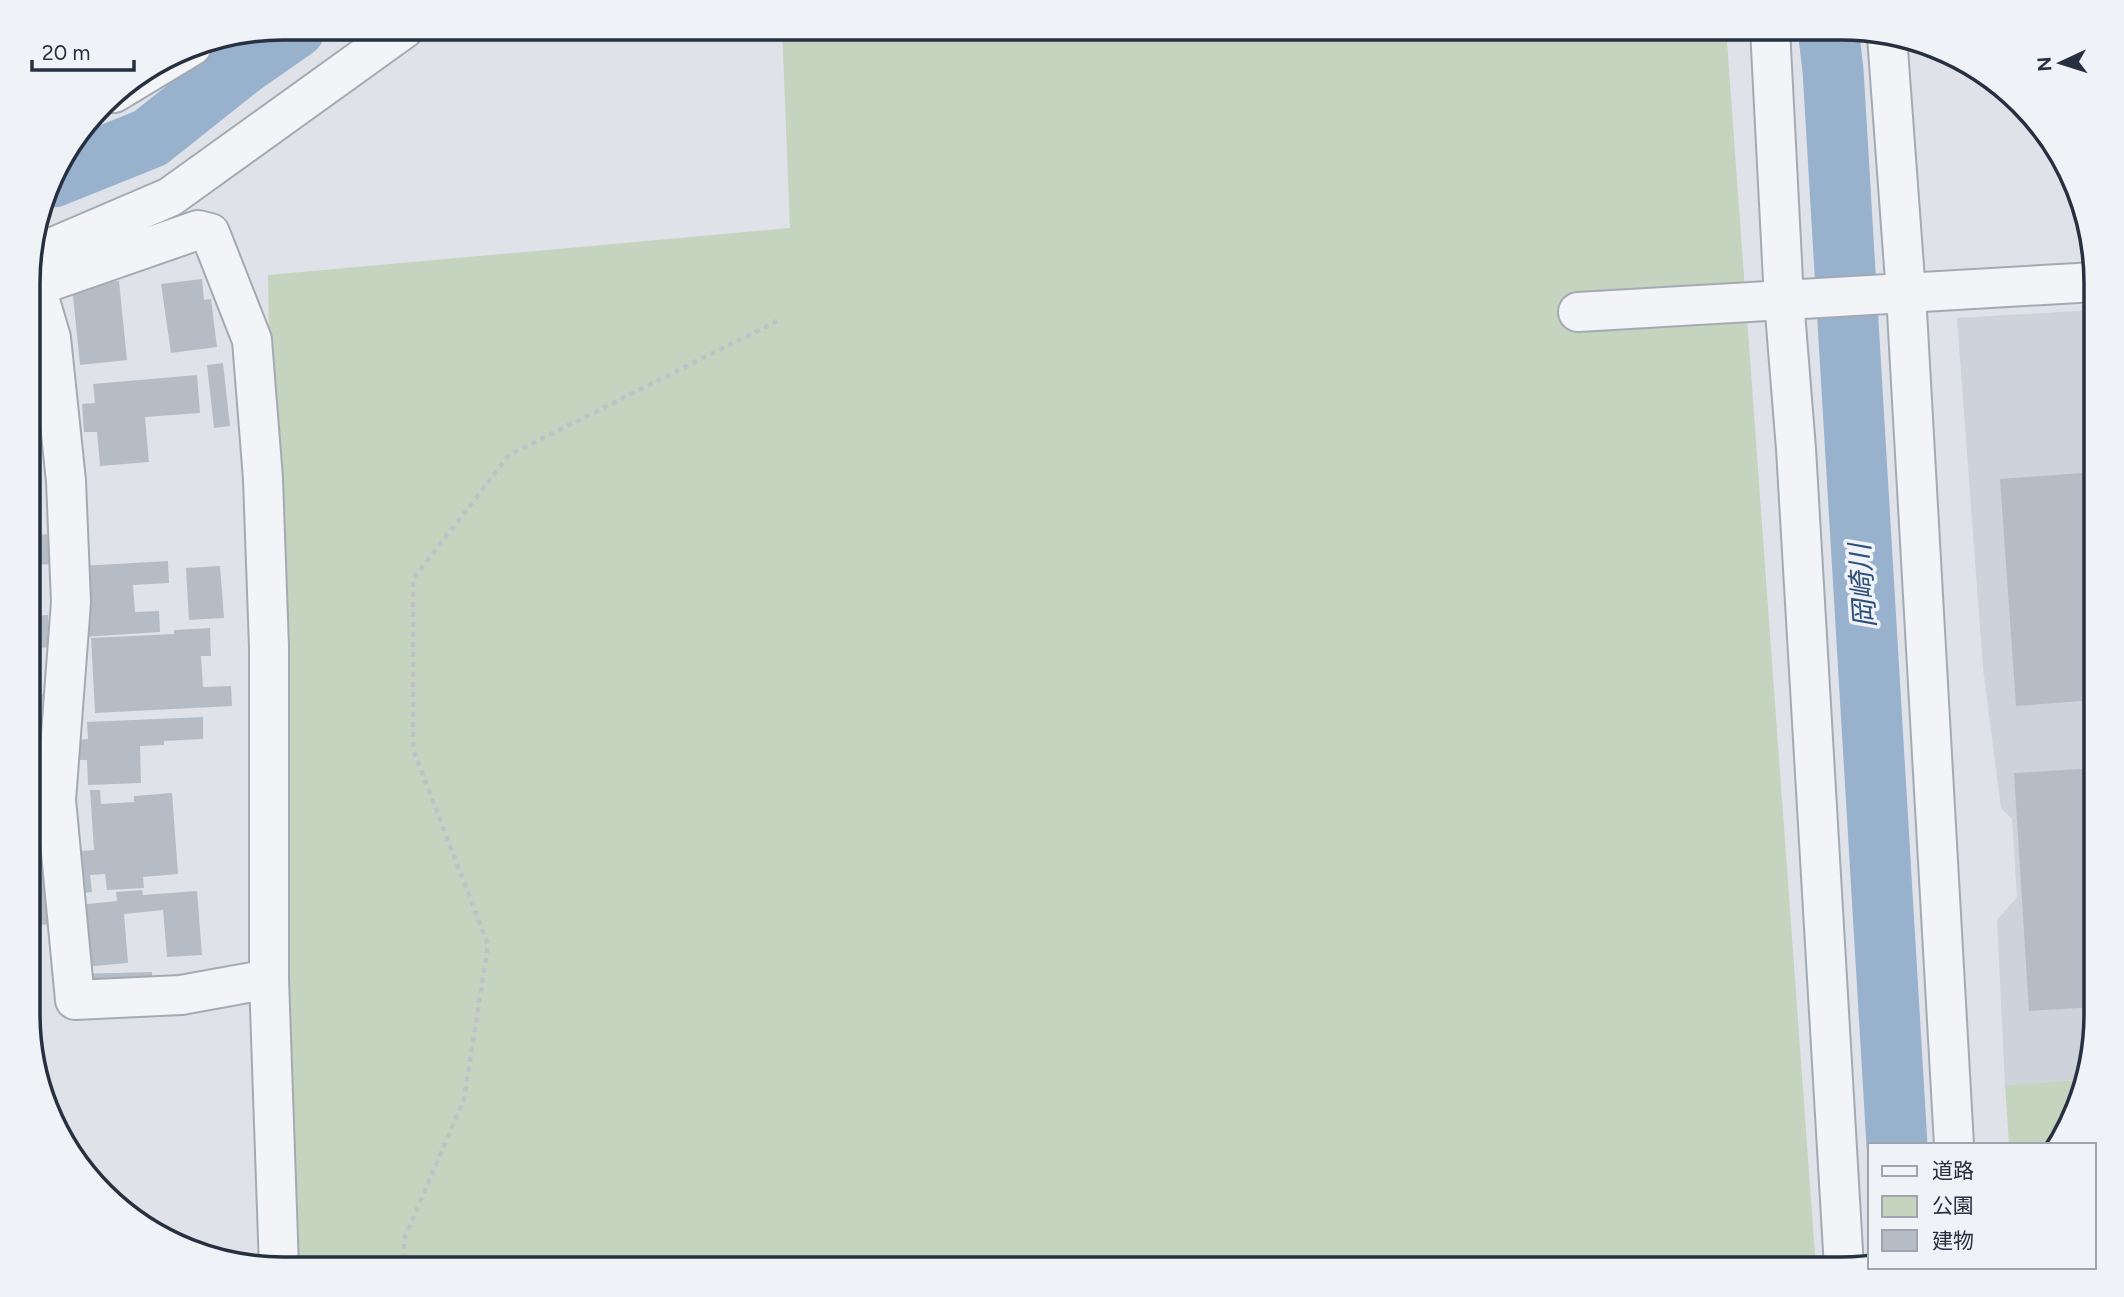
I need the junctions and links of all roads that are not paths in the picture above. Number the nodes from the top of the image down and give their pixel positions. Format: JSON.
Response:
{"nodes":[{"id":1,"x":1771,"y":40,"type":"edge"},
{"id":2,"x":387,"y":41,"type":"edge"},
{"id":3,"x":1888,"y":45,"type":"edge"},
{"id":4,"x":41,"y":265,"type":"edge"},
{"id":5,"x":41,"y":268,"type":"edge"},
{"id":6,"x":2083,"y":283,"type":"edge"},
{"id":7,"x":1906,"y":294,"type":"junction"},
{"id":8,"x":40,"y":299,"type":"edge"},
{"id":9,"x":1784,"y":300,"type":"junction"},
{"id":10,"x":1578,"y":312,"type":"dead end"},
{"id":11,"x":43,"y":801,"type":"edge"},
{"id":12,"x":269,"y":979,"type":"junction"},
{"id":13,"x":1954,"y":1143,"type":"edge"},
{"id":14,"x":1843,"y":1256,"type":"edge"},
{"id":15,"x":279,"y":1257,"type":"edge"}],
"edges":[{"from":1,"to":9,"type":"street"},
{"from":2,"to":4,"type":"street"},
{"from":3,"to":7,"type":"street"},
{"from":5,"to":12,"type":"street"},
{"from":6,"to":7,"type":"street"},
{"from":7,"to":9,"type":"street"},
{"from":7,"to":13,"type":"street"},
{"from":8,"to":11,"type":"street"},
{"from":9,"to":10,"type":"street"},
{"from":9,"to":14,"type":"street"},
{"from":11,"to":12,"type":"street"},
{"from":12,"to":15,"type":"street"}]}
